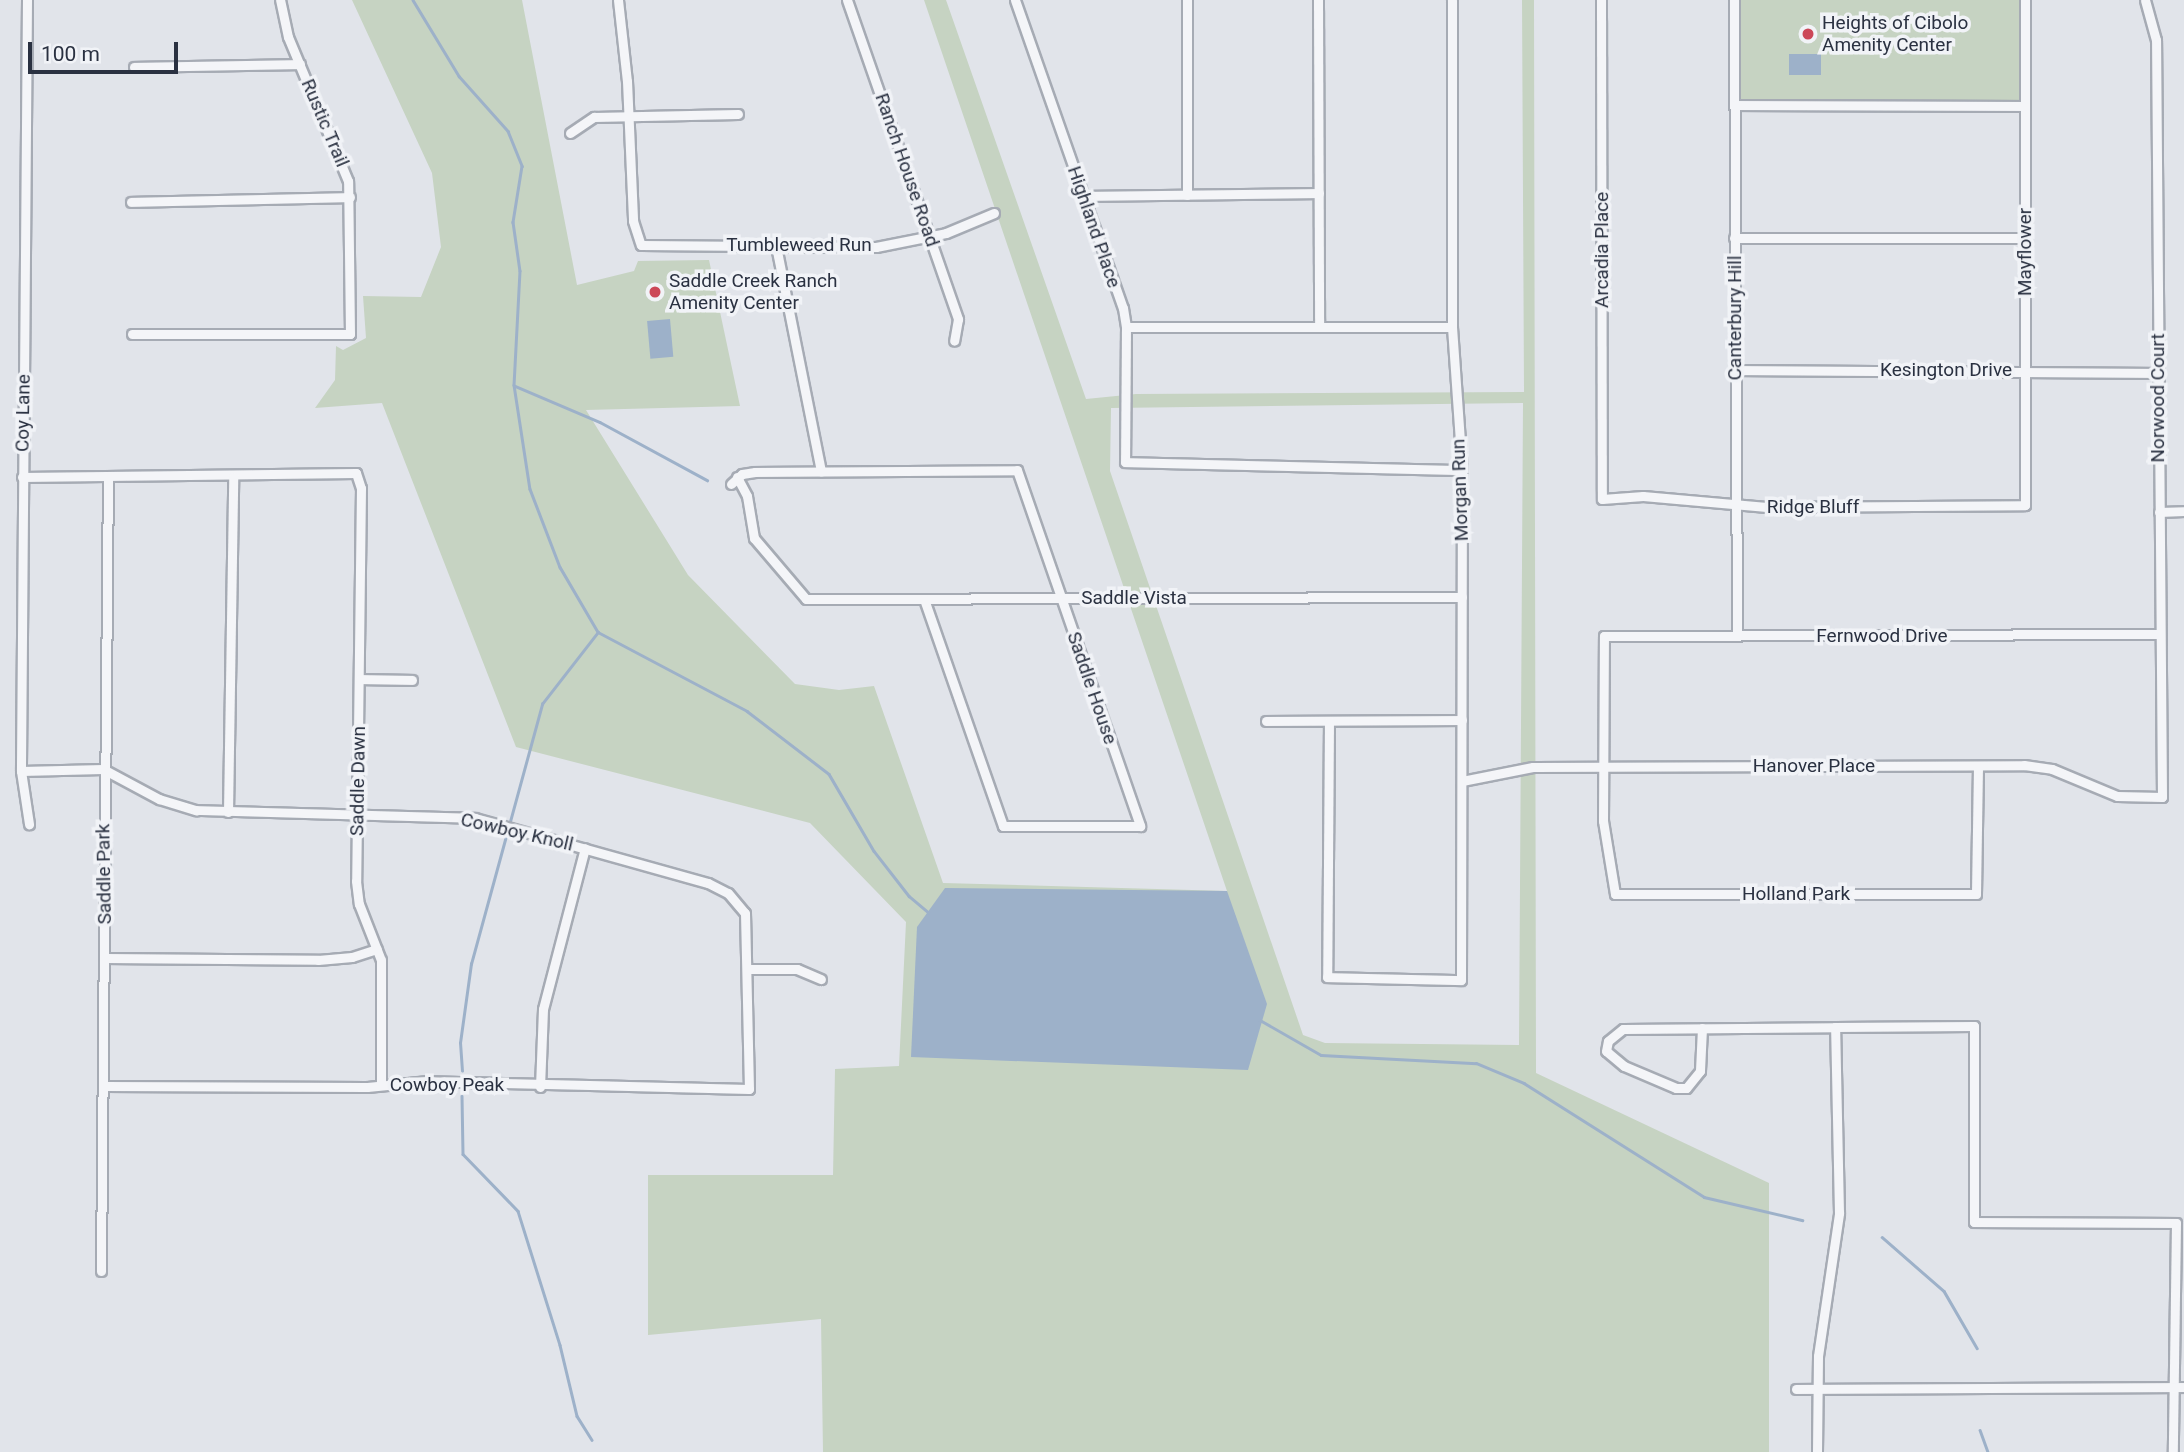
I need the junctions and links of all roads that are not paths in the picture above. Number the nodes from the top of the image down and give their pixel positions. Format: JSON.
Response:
{"nodes":[{"id":1,"x":27,"y":0,"type":"edge"},
{"id":2,"x":280,"y":0,"type":"edge"},
{"id":3,"x":618,"y":0,"type":"edge"},
{"id":4,"x":847,"y":0,"type":"edge"},
{"id":5,"x":1014,"y":0,"type":"edge"},
{"id":6,"x":1187,"y":0,"type":"edge"},
{"id":7,"x":1318,"y":0,"type":"edge"},
{"id":8,"x":1452,"y":0,"type":"edge"},
{"id":9,"x":1601,"y":0,"type":"edge"},
{"id":10,"x":1734,"y":0,"type":"edge"},
{"id":11,"x":2025,"y":0,"type":"edge"},
{"id":12,"x":2144,"y":0,"type":"edge"},
{"id":13,"x":300,"y":64,"type":"junction"},
{"id":14,"x":134,"y":67,"type":"dead end"},
{"id":15,"x":1734,"y":105,"type":"junction"},
{"id":16,"x":2024,"y":106,"type":"junction"},
{"id":17,"x":628,"y":114,"type":"junction"},
{"id":18,"x":738,"y":114,"type":"dead end"},
{"id":19,"x":570,"y":133,"type":"dead end"},
{"id":20,"x":1320,"y":193,"type":"junction"},
{"id":21,"x":1186,"y":195,"type":"junction"},
{"id":22,"x":1084,"y":196,"type":"junction"},
{"id":23,"x":350,"y":197,"type":"junction"},
{"id":24,"x":131,"y":202,"type":"dead end"},
{"id":25,"x":994,"y":213,"type":"dead end"},
{"id":26,"x":930,"y":236,"type":"junction"},
{"id":27,"x":1734,"y":238,"type":"junction"},
{"id":28,"x":2025,"y":238,"type":"junction"},
{"id":29,"x":776,"y":246,"type":"junction"},
{"id":30,"x":1126,"y":327,"type":"junction"},
{"id":31,"x":1320,"y":327,"type":"junction"},
{"id":32,"x":1452,"y":327,"type":"junction"},
{"id":33,"x":132,"y":334,"type":"dead end"},
{"id":34,"x":954,"y":341,"type":"dead end"},
{"id":35,"x":1735,"y":370,"type":"junction"},
{"id":36,"x":2025,"y":370,"type":"junction"},
{"id":37,"x":2158,"y":373,"type":"junction"},
{"id":38,"x":1462,"y":470,"type":"junction"},
{"id":39,"x":821,"y":471,"type":"junction"},
{"id":40,"x":108,"y":476,"type":"junction"},
{"id":41,"x":22,"y":477,"type":"junction"},
{"id":42,"x":233,"y":477,"type":"junction"},
{"id":43,"x":1602,"y":499,"type":"joint"},
{"id":44,"x":2025,"y":505,"type":"joint"},
{"id":45,"x":1735,"y":506,"type":"junction"},
{"id":46,"x":2184,"y":511,"type":"edge"},
{"id":47,"x":2159,"y":512,"type":"junction"},
{"id":48,"x":1462,"y":597,"type":"junction"},
{"id":49,"x":1060,"y":598,"type":"junction"},
{"id":50,"x":924,"y":599,"type":"junction"},
{"id":51,"x":2160,"y":634,"type":"junction"},
{"id":52,"x":1737,"y":636,"type":"junction"},
{"id":53,"x":360,"y":679,"type":"junction"},
{"id":54,"x":412,"y":680,"type":"dead end"},
{"id":55,"x":1462,"y":720,"type":"junction"},
{"id":56,"x":1266,"y":721,"type":"dead end"},
{"id":57,"x":1329,"y":721,"type":"junction"},
{"id":58,"x":1979,"y":766,"type":"junction"},
{"id":59,"x":1603,"y":767,"type":"junction"},
{"id":60,"x":103,"y":769,"type":"junction"},
{"id":61,"x":21,"y":771,"type":"junction"},
{"id":62,"x":1462,"y":781,"type":"junction"},
{"id":63,"x":2162,"y":797,"type":"joint"},
{"id":64,"x":228,"y":812,"type":"junction"},
{"id":65,"x":358,"y":813,"type":"junction"},
{"id":66,"x":29,"y":824,"type":"dead end"},
{"id":67,"x":586,"y":848,"type":"junction"},
{"id":68,"x":377,"y":949,"type":"junction"},
{"id":69,"x":105,"y":958,"type":"junction"},
{"id":70,"x":749,"y":970,"type":"junction"},
{"id":71,"x":821,"y":979,"type":"dead end"},
{"id":72,"x":1835,"y":1027,"type":"junction"},
{"id":73,"x":1702,"y":1028,"type":"junction"},
{"id":74,"x":381,"y":1085,"type":"junction"},
{"id":75,"x":104,"y":1086,"type":"junction"},
{"id":76,"x":540,"y":1087,"type":"junction"},
{"id":77,"x":749,"y":1089,"type":"joint"},
{"id":78,"x":101,"y":1271,"type":"dead end"},
{"id":79,"x":2179,"y":1387,"type":"edge"},
{"id":80,"x":1818,"y":1388,"type":"junction"},
{"id":81,"x":1796,"y":1389,"type":"dead end"},
{"id":82,"x":1817,"y":1452,"type":"edge"},
{"id":83,"x":2173,"y":1452,"type":"edge"}],
"edges":[{"from":1,"to":41,"type":"street","name":"Coy Lane"},
{"from":2,"to":13,"type":"street","name":"Rustic Trail"},
{"from":3,"to":17,"type":"street"},
{"from":4,"to":26,"type":"street","name":"Ranch House Road"},
{"from":5,"to":22,"type":"street","name":"Highland Place"},
{"from":6,"to":21,"type":"street"},
{"from":7,"to":20,"type":"street"},
{"from":8,"to":32,"type":"street","name":"Morgan Run"},
{"from":9,"to":43,"type":"street","name":"Arcadia Place"},
{"from":10,"to":15,"type":"street","name":"Canterbury Hill"},
{"from":11,"to":16,"type":"street","name":"Mayflower"},
{"from":12,"to":37,"type":"street","name":"Norwood Court"},
{"from":13,"to":14,"type":"street"},
{"from":13,"to":23,"type":"street","name":"Rustic Trail"},
{"from":15,"to":16,"type":"street"},
{"from":15,"to":27,"type":"street","name":"Canterbury Hill"},
{"from":16,"to":28,"type":"street","name":"Mayflower"},
{"from":17,"to":18,"type":"street"},
{"from":17,"to":19,"type":"street"},
{"from":17,"to":29,"type":"street","name":"Tumbleweed Run"},
{"from":20,"to":21,"type":"street"},
{"from":20,"to":31,"type":"street"},
{"from":21,"to":22,"type":"street"},
{"from":22,"to":30,"type":"street","name":"Highland Place"},
{"from":23,"to":24,"type":"street"},
{"from":23,"to":33,"type":"street","name":"Rustic Trail"},
{"from":25,"to":26,"type":"street","name":"Tumbleweed Run"},
{"from":26,"to":29,"type":"street","name":"Tumbleweed Run"},
{"from":26,"to":34,"type":"street","name":"Ranch House Road"},
{"from":27,"to":28,"type":"street"},
{"from":27,"to":35,"type":"street","name":"Canterbury Hill"},
{"from":28,"to":36,"type":"street","name":"Mayflower"},
{"from":29,"to":39,"type":"street"},
{"from":30,"to":31,"type":"street"},
{"from":30,"to":38,"type":"street","name":"Highland Place"},
{"from":31,"to":32,"type":"street"},
{"from":32,"to":38,"type":"street","name":"Morgan Run"},
{"from":35,"to":36,"type":"street","name":"Kesington Drive"},
{"from":35,"to":45,"type":"street","name":"Canterbury Hill"},
{"from":36,"to":37,"type":"street","name":"Kesington Drive"},
{"from":36,"to":44,"type":"street","name":"Mayflower"},
{"from":37,"to":47,"type":"street","name":"Norwood Court"},
{"from":38,"to":48,"type":"street","name":"Morgan Run"},
{"from":39,"to":49,"type":"street","name":"Saddle House"},
{"from":39,"to":50,"type":"street","name":"Saddle Vista"},
{"from":40,"to":41,"type":"street"},
{"from":40,"to":42,"type":"street"},
{"from":40,"to":60,"type":"street","name":"Saddle Park"},
{"from":41,"to":61,"type":"street","name":"Coy Lane"},
{"from":42,"to":53,"type":"street","name":"Saddle Dawn"},
{"from":42,"to":64,"type":"street"},
{"from":43,"to":45,"type":"street","name":"Ridge Bluff"},
{"from":44,"to":45,"type":"street","name":"Ridge Bluff"},
{"from":45,"to":52,"type":"street","name":"Canterbury Hill"},
{"from":46,"to":47,"type":"street"},
{"from":47,"to":51,"type":"street","name":"Norwood Court"},
{"from":48,"to":49,"type":"street","name":"Saddle Vista"},
{"from":48,"to":55,"type":"street","name":"Morgan Run"},
{"from":49,"to":50,"type":"street","name":"Saddle Vista"},
{"from":49,"to":50,"type":"street","name":"Saddle House"},
{"from":51,"to":52,"type":"street","name":"Fernwood Drive"},
{"from":51,"to":63,"type":"street","name":"Norwood Court"},
{"from":52,"to":59,"type":"street","name":"Fernwood Drive"},
{"from":53,"to":54,"type":"street"},
{"from":53,"to":65,"type":"street","name":"Saddle Dawn"},
{"from":55,"to":57,"type":"street"},
{"from":55,"to":62,"type":"street","name":"Morgan Run"},
{"from":56,"to":57,"type":"street"},
{"from":57,"to":62,"type":"street","name":"Morgan Run"},
{"from":58,"to":59,"type":"street","name":"Hanover Place"},
{"from":58,"to":59,"type":"street","name":"Holland Park"},
{"from":58,"to":63,"type":"street","name":"Hanover Place"},
{"from":59,"to":62,"type":"street","name":"Hanover Place"},
{"from":60,"to":61,"type":"street","name":"Cowboy Knoll"},
{"from":60,"to":64,"type":"street","name":"Cowboy Knoll"},
{"from":60,"to":69,"type":"street","name":"Saddle Park"},
{"from":61,"to":66,"type":"street","name":"Coy Lane"},
{"from":64,"to":65,"type":"street","name":"Cowboy Knoll"},
{"from":65,"to":67,"type":"street","name":"Cowboy Knoll"},
{"from":65,"to":68,"type":"street","name":"Saddle Dawn"},
{"from":67,"to":70,"type":"street","name":"Cowboy Knoll"},
{"from":67,"to":76,"type":"street"},
{"from":68,"to":69,"type":"street"},
{"from":68,"to":74,"type":"street","name":"Saddle Dawn"},
{"from":69,"to":75,"type":"street","name":"Saddle Park"},
{"from":70,"to":71,"type":"street"},
{"from":70,"to":77,"type":"street","name":"Cowboy Knoll"},
{"from":72,"to":73,"type":"street"},
{"from":72,"to":79,"type":"street"},
{"from":72,"to":80,"type":"street"},
{"from":73,"to":73,"type":"street"},
{"from":74,"to":75,"type":"street","name":"Cowboy Peak"},
{"from":74,"to":76,"type":"street","name":"Cowboy Peak"},
{"from":75,"to":78,"type":"street","name":"Saddle Park"},
{"from":76,"to":77,"type":"street","name":"Cowboy Peak"},
{"from":79,"to":80,"type":"street"},
{"from":79,"to":83,"type":"street"},
{"from":80,"to":81,"type":"street"},
{"from":80,"to":82,"type":"street"}]}
